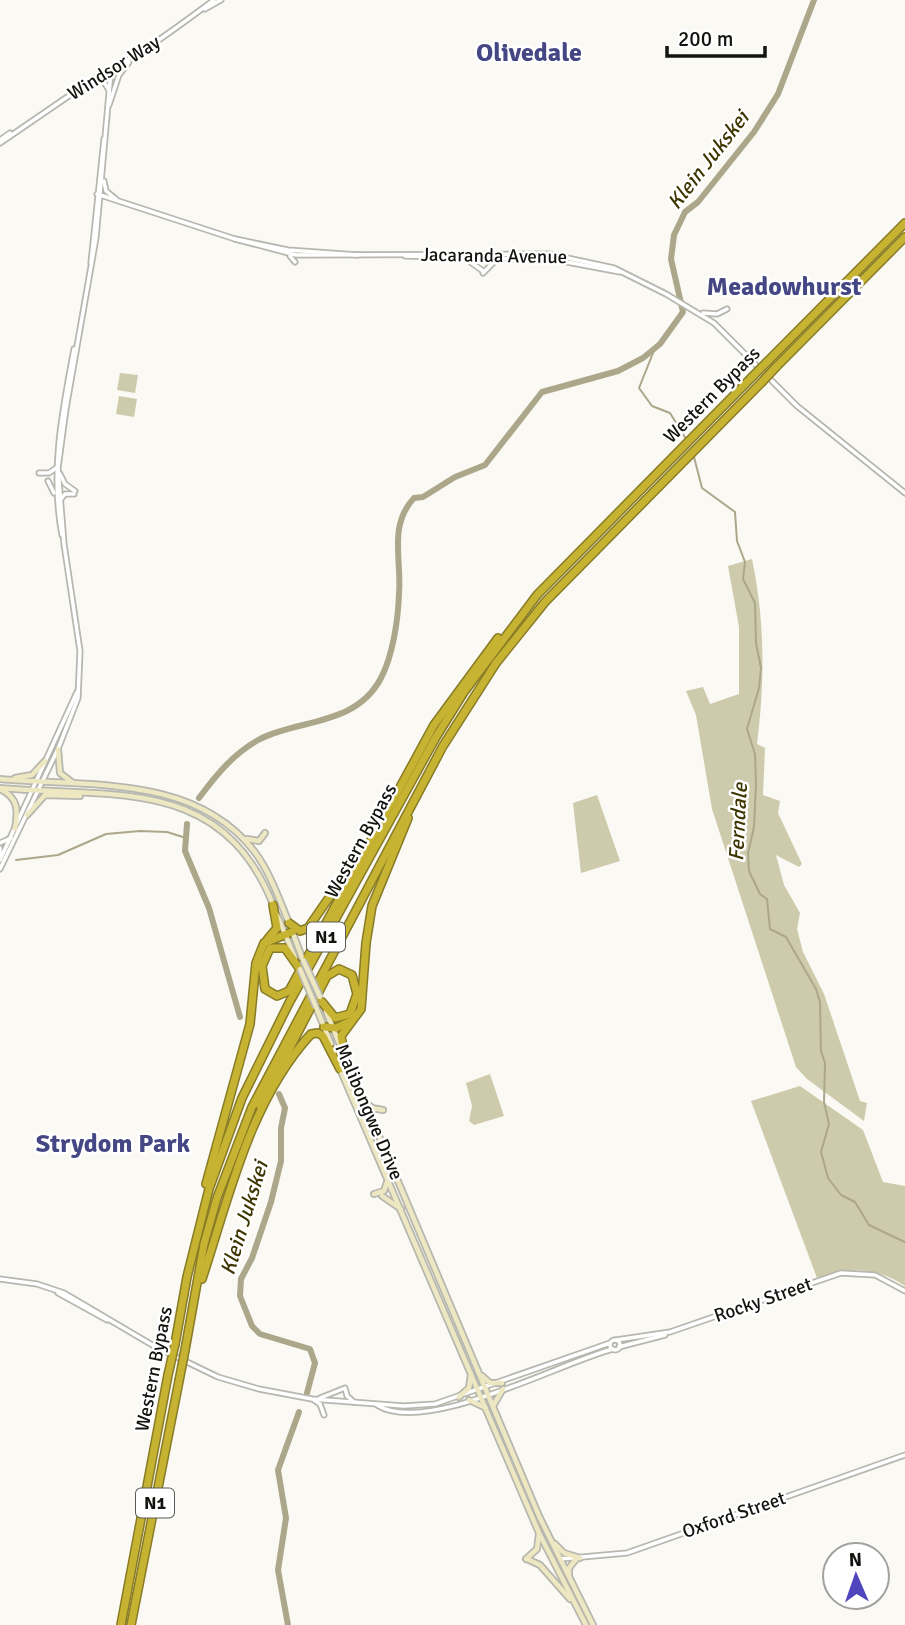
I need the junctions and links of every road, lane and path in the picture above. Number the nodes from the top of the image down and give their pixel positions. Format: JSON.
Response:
{"nodes":[{"id":1,"x":214,"y":0,"type":"edge"},
{"id":2,"x":221,"y":0,"type":"edge"},
{"id":3,"x":204,"y":9,"type":"junction"},
{"id":4,"x":135,"y":55,"type":"junction"},
{"id":5,"x":111,"y":71,"type":"junction"},
{"id":6,"x":99,"y":76,"type":"junction"},
{"id":7,"x":110,"y":92,"type":"junction"},
{"id":8,"x":108,"y":107,"type":"junction"},
{"id":9,"x":105,"y":136,"type":"junction"},
{"id":10,"x":0,"y":141,"type":"edge"},
{"id":11,"x":103,"y":172,"type":"junction"},
{"id":12,"x":99,"y":194,"type":"junction"},
{"id":13,"x":113,"y":199,"type":"junction"},
{"id":14,"x":120,"y":201,"type":"junction"},
{"id":15,"x":99,"y":214,"type":"junction"},
{"id":16,"x":905,"y":223,"type":"edge"},
{"id":17,"x":905,"y":237,"type":"edge"},
{"id":18,"x":235,"y":239,"type":"junction"},
{"id":19,"x":288,"y":254,"type":"junction"},
{"id":20,"x":360,"y":256,"type":"junction"},
{"id":21,"x":403,"y":256,"type":"junction"},
{"id":22,"x":311,"y":257,"type":"junction"},
{"id":23,"x":467,"y":260,"type":"junction"},
{"id":24,"x":496,"y":260,"type":"junction"},
{"id":25,"x":295,"y":262,"type":"dead end"},
{"id":26,"x":302,"y":262,"type":"dead end"},
{"id":27,"x":91,"y":265,"type":"junction"},
{"id":28,"x":626,"y":273,"type":"junction"},
{"id":29,"x":727,"y":309,"type":"dead end"},
{"id":30,"x":698,"y":312,"type":"junction"},
{"id":31,"x":80,"y":323,"type":"junction"},
{"id":32,"x":62,"y":432,"type":"junction"},
{"id":33,"x":67,"y":440,"type":"dead end"},
{"id":34,"x":57,"y":468,"type":"junction"},
{"id":35,"x":39,"y":473,"type":"dead end"},
{"id":36,"x":48,"y":481,"type":"dead end"},
{"id":37,"x":905,"y":493,"type":"edge"},
{"id":38,"x":58,"y":501,"type":"junction"},
{"id":39,"x":516,"y":620,"type":"junction"},
{"id":40,"x":79,"y":687,"type":"junction"},
{"id":41,"x":58,"y":749,"type":"junction"},
{"id":42,"x":45,"y":761,"type":"junction"},
{"id":43,"x":0,"y":779,"type":"edge"},
{"id":44,"x":38,"y":783,"type":"junction"},
{"id":45,"x":77,"y":785,"type":"junction"},
{"id":46,"x":0,"y":789,"type":"edge"},
{"id":47,"x":35,"y":791,"type":"junction"},
{"id":48,"x":418,"y":792,"type":"junction"},
{"id":49,"x":102,"y":795,"type":"junction"},
{"id":50,"x":27,"y":815,"type":"junction"},
{"id":51,"x":380,"y":821,"type":"junction"},
{"id":52,"x":15,"y":829,"type":"junction"},
{"id":53,"x":237,"y":833,"type":"junction"},
{"id":54,"x":265,"y":833,"type":"dead end"},
{"id":55,"x":12,"y":837,"type":"junction"},
{"id":56,"x":0,"y":845,"type":"edge"},
{"id":57,"x":0,"y":858,"type":"edge"},
{"id":58,"x":0,"y":869,"type":"edge"},
{"id":59,"x":273,"y":905,"type":"junction"},
{"id":60,"x":289,"y":923,"type":"junction"},
{"id":61,"x":289,"y":933,"type":"junction"},
{"id":62,"x":264,"y":943,"type":"junction"},
{"id":63,"x":300,"y":968,"type":"junction"},
{"id":64,"x":319,"y":1002,"type":"junction"},
{"id":65,"x":357,"y":1017,"type":"junction"},
{"id":66,"x":324,"y":1027,"type":"junction"},
{"id":67,"x":334,"y":1029,"type":"junction"},
{"id":68,"x":344,"y":1053,"type":"junction"},
{"id":69,"x":340,"y":1069,"type":"junction"},
{"id":70,"x":361,"y":1096,"type":"junction"},
{"id":71,"x":383,"y":1110,"type":"dead end"},
{"id":72,"x":245,"y":1144,"type":"junction"},
{"id":73,"x":388,"y":1178,"type":"junction"},
{"id":74,"x":374,"y":1194,"type":"dead end"},
{"id":75,"x":382,"y":1196,"type":"dead end"},
{"id":76,"x":402,"y":1210,"type":"junction"},
{"id":77,"x":187,"y":1278,"type":"junction"},
{"id":78,"x":0,"y":1279,"type":"edge"},
{"id":79,"x":905,"y":1291,"type":"edge"},
{"id":80,"x":192,"y":1307,"type":"junction"},
{"id":81,"x":690,"y":1326,"type":"junction"},
{"id":82,"x":616,"y":1340,"type":"junction"},
{"id":83,"x":610,"y":1343,"type":"junction"},
{"id":84,"x":619,"y":1347,"type":"junction"},
{"id":85,"x":613,"y":1349,"type":"junction"},
{"id":86,"x":469,"y":1366,"type":"junction"},
{"id":87,"x":479,"y":1373,"type":"junction"},
{"id":88,"x":502,"y":1386,"type":"junction"},
{"id":89,"x":484,"y":1392,"type":"junction"},
{"id":90,"x":459,"y":1397,"type":"junction"},
{"id":91,"x":313,"y":1399,"type":"junction"},
{"id":92,"x":470,"y":1400,"type":"junction"},
{"id":93,"x":355,"y":1403,"type":"junction"},
{"id":94,"x":376,"y":1404,"type":"junction"},
{"id":95,"x":493,"y":1406,"type":"junction"},
{"id":96,"x":487,"y":1408,"type":"junction"},
{"id":97,"x":324,"y":1415,"type":"dead end"},
{"id":98,"x":905,"y":1455,"type":"edge"},
{"id":99,"x":547,"y":1532,"type":"junction"},
{"id":100,"x":539,"y":1533,"type":"junction"},
{"id":101,"x":578,"y":1558,"type":"junction"},
{"id":102,"x":552,"y":1559,"type":"junction"},
{"id":103,"x":559,"y":1559,"type":"junction"},
{"id":104,"x":569,"y":1578,"type":"junction"},
{"id":105,"x":575,"y":1605,"type":"junction"},
{"id":106,"x":121,"y":1625,"type":"edge"},
{"id":107,"x":131,"y":1625,"type":"edge"},
{"id":108,"x":586,"y":1625,"type":"edge"},
{"id":109,"x":593,"y":1625,"type":"edge"}],
"edges":[{"from":1,"to":3,"type":"street","name":"Windsor Way"},
{"from":2,"to":3,"type":"street","name":"Windsor Way"},
{"from":3,"to":4,"type":"street","name":"Windsor Way"},
{"from":4,"to":5,"type":"street","name":"Windsor Way"},
{"from":4,"to":8,"type":"street"},
{"from":5,"to":6,"type":"street","name":"Windsor Way"},
{"from":5,"to":7,"type":"street"},
{"from":6,"to":7,"type":"street"},
{"from":6,"to":10,"type":"street","name":"Windsor Way"},
{"from":7,"to":8,"type":"street"},
{"from":8,"to":9,"type":"street"},
{"from":9,"to":11,"type":"street"},
{"from":9,"to":12,"type":"street"},
{"from":11,"to":12,"type":"street"},
{"from":11,"to":14,"type":"street"},
{"from":12,"to":13,"type":"street","name":"Jacaranda Avenue"},
{"from":12,"to":15,"type":"street"},
{"from":12,"to":27,"type":"street"},
{"from":13,"to":14,"type":"street","name":"Jacaranda Avenue"},
{"from":13,"to":15,"type":"street"},
{"from":14,"to":18,"type":"street","name":"Jacaranda Avenue"},
{"from":15,"to":27,"type":"street"},
{"from":16,"to":39,"type":"highway","name":"Western Bypass","number":"N1","bridge":true},
{"from":17,"to":48,"type":"highway","name":"Western Bypass","number":"N1","bridge":true},
{"from":18,"to":19,"type":"street","name":"Jacaranda Avenue"},
{"from":18,"to":20,"type":"street","name":"Jacaranda Avenue"},
{"from":19,"to":22,"type":"street","name":"Jacaranda Avenue"},
{"from":19,"to":25,"type":"street"},
{"from":20,"to":21,"type":"street","name":"Jacaranda Avenue"},
{"from":20,"to":22,"type":"street","name":"Jacaranda Avenue"},
{"from":21,"to":23,"type":"street","name":"Jacaranda Avenue"},
{"from":21,"to":28,"type":"street","name":"Jacaranda Avenue"},
{"from":22,"to":26,"type":"street"},
{"from":23,"to":24,"type":"street","name":"Jacaranda Avenue"},
{"from":23,"to":24,"type":"street"},
{"from":24,"to":28,"type":"street","name":"Jacaranda Avenue"},
{"from":27,"to":31,"type":"street"},
{"from":28,"to":30,"type":"street","name":"Jacaranda Avenue"},
{"from":29,"to":30,"type":"street"},
{"from":30,"to":37,"type":"street","name":"Jacaranda Avenue"},
{"from":31,"to":32,"type":"street"},
{"from":31,"to":34,"type":"street"},
{"from":32,"to":33,"type":"street"},
{"from":32,"to":34,"type":"street"},
{"from":34,"to":35,"type":"street"},
{"from":34,"to":38,"type":"street"},
{"from":34,"to":38,"type":"street"},
{"from":36,"to":38,"type":"street"},
{"from":38,"to":40,"type":"street"},
{"from":39,"to":51,"type":"highway"},
{"from":39,"to":77,"type":"highway","name":"Western Bypass","number":"N1"},
{"from":40,"to":41,"type":"street"},
{"from":40,"to":42,"type":"street"},
{"from":41,"to":44,"type":"street"},
{"from":41,"to":45,"type":"main road"},
{"from":42,"to":43,"type":"main road"},
{"from":42,"to":44,"type":"street"},
{"from":43,"to":44,"type":"main road","name":"Malibongwe Drive"},
{"from":44,"to":45,"type":"main road","name":"Malibongwe Drive"},
{"from":44,"to":47,"type":"street"},
{"from":45,"to":53,"type":"main road","name":"Malibongwe Drive"},
{"from":46,"to":47,"type":"main road","name":"Malibongwe Drive"},
{"from":46,"to":52,"type":"main road"},
{"from":47,"to":49,"type":"main road","name":"Malibongwe Drive"},
{"from":47,"to":50,"type":"street"},
{"from":47,"to":52,"type":"street"},
{"from":48,"to":65,"type":"highway"},
{"from":48,"to":80,"type":"highway","name":"Western Bypass","number":"N1"},
{"from":49,"to":50,"type":"main road"},
{"from":49,"to":59,"type":"main road","name":"Malibongwe Drive"},
{"from":50,"to":58,"type":"street"},
{"from":51,"to":60,"type":"highway"},
{"from":51,"to":63,"type":"highway"},
{"from":52,"to":55,"type":"street"},
{"from":53,"to":54,"type":"main road"},
{"from":53,"to":60,"type":"main road","name":"Malibongwe Drive"},
{"from":55,"to":56,"type":"street"},
{"from":55,"to":57,"type":"street"},
{"from":56,"to":57,"type":"street"},
{"from":59,"to":61,"type":"main road","name":"Malibongwe Drive"},
{"from":59,"to":62,"type":"highway"},
{"from":60,"to":61,"type":"main road","name":"Malibongwe Drive"},
{"from":61,"to":62,"type":"highway"},
{"from":61,"to":63,"type":"main road","name":"Malibongwe Drive"},
{"from":61,"to":64,"type":"main road","name":"Malibongwe Drive","bridge":true},
{"from":62,"to":77,"type":"highway"},
{"from":63,"to":64,"type":"main road","name":"Malibongwe Drive","bridge":true},
{"from":64,"to":66,"type":"main road","name":"Malibongwe Drive"},
{"from":64,"to":67,"type":"main road","name":"Malibongwe Drive"},
{"from":64,"to":72,"type":"highway"},
{"from":65,"to":67,"type":"highway"},
{"from":65,"to":68,"type":"highway"},
{"from":66,"to":67,"type":"highway"},
{"from":66,"to":69,"type":"main road","name":"Malibongwe Drive"},
{"from":67,"to":68,"type":"main road","name":"Malibongwe Drive"},
{"from":68,"to":70,"type":"main road","name":"Malibongwe Drive"},
{"from":69,"to":72,"type":"highway"},
{"from":69,"to":73,"type":"main road","name":"Malibongwe Drive"},
{"from":70,"to":71,"type":"main road"},
{"from":70,"to":87,"type":"main road","name":"Malibongwe Drive"},
{"from":72,"to":80,"type":"highway"},
{"from":73,"to":74,"type":"main road"},
{"from":73,"to":76,"type":"main road","name":"Malibongwe Drive"},
{"from":75,"to":76,"type":"main road"},
{"from":76,"to":86,"type":"main road","name":"Malibongwe Drive"},
{"from":77,"to":106,"type":"highway","name":"Western Bypass","number":"N1","bridge":true},
{"from":78,"to":91,"type":"street"},
{"from":79,"to":81,"type":"street","name":"Rocky Street"},
{"from":80,"to":107,"type":"highway","name":"Western Bypass","number":"N1","bridge":true},
{"from":81,"to":82,"type":"street","name":"Rocky Street"},
{"from":81,"to":84,"type":"street","name":"Rocky Street"},
{"from":82,"to":83,"type":"street","name":"Rocky Street"},
{"from":82,"to":84,"type":"street"},
{"from":83,"to":85,"type":"street"},
{"from":83,"to":88,"type":"street"},
{"from":84,"to":85,"type":"street","name":"Rocky Street"},
{"from":85,"to":88,"type":"street"},
{"from":86,"to":89,"type":"main road","name":"Malibongwe Drive"},
{"from":86,"to":90,"type":"main road"},
{"from":87,"to":88,"type":"main road"},
{"from":87,"to":89,"type":"main road","name":"Malibongwe Drive"},
{"from":88,"to":89,"type":"street"},
{"from":88,"to":95,"type":"main road"},
{"from":89,"to":90,"type":"street"},
{"from":89,"to":92,"type":"street"},
{"from":89,"to":95,"type":"main road","name":"Malibongwe Drive"},
{"from":89,"to":96,"type":"main road","name":"Malibongwe Drive"},
{"from":90,"to":94,"type":"street"},
{"from":91,"to":93,"type":"street"},
{"from":91,"to":93,"type":"street"},
{"from":91,"to":97,"type":"street"},
{"from":92,"to":94,"type":"street"},
{"from":92,"to":96,"type":"main road"},
{"from":93,"to":94,"type":"street"},
{"from":95,"to":99,"type":"main road","name":"Malibongwe Drive"},
{"from":96,"to":100,"type":"main road","name":"Malibongwe Drive"},
{"from":98,"to":101,"type":"street","name":"Oxford Street"},
{"from":99,"to":101,"type":"main road"},
{"from":99,"to":103,"type":"main road","name":"Malibongwe Drive"},
{"from":100,"to":102,"type":"main road","name":"Malibongwe Drive"},
{"from":100,"to":105,"type":"main road"},
{"from":101,"to":103,"type":"street","name":"Oxford Street"},
{"from":101,"to":104,"type":"main road"},
{"from":102,"to":103,"type":"street","name":"Oxford Street"},
{"from":102,"to":105,"type":"main road","name":"Malibongwe Drive"},
{"from":103,"to":104,"type":"main road","name":"Malibongwe Drive"},
{"from":104,"to":109,"type":"main road","name":"Malibongwe Drive"},
{"from":105,"to":108,"type":"main road","name":"Malibongwe Drive"}]}
